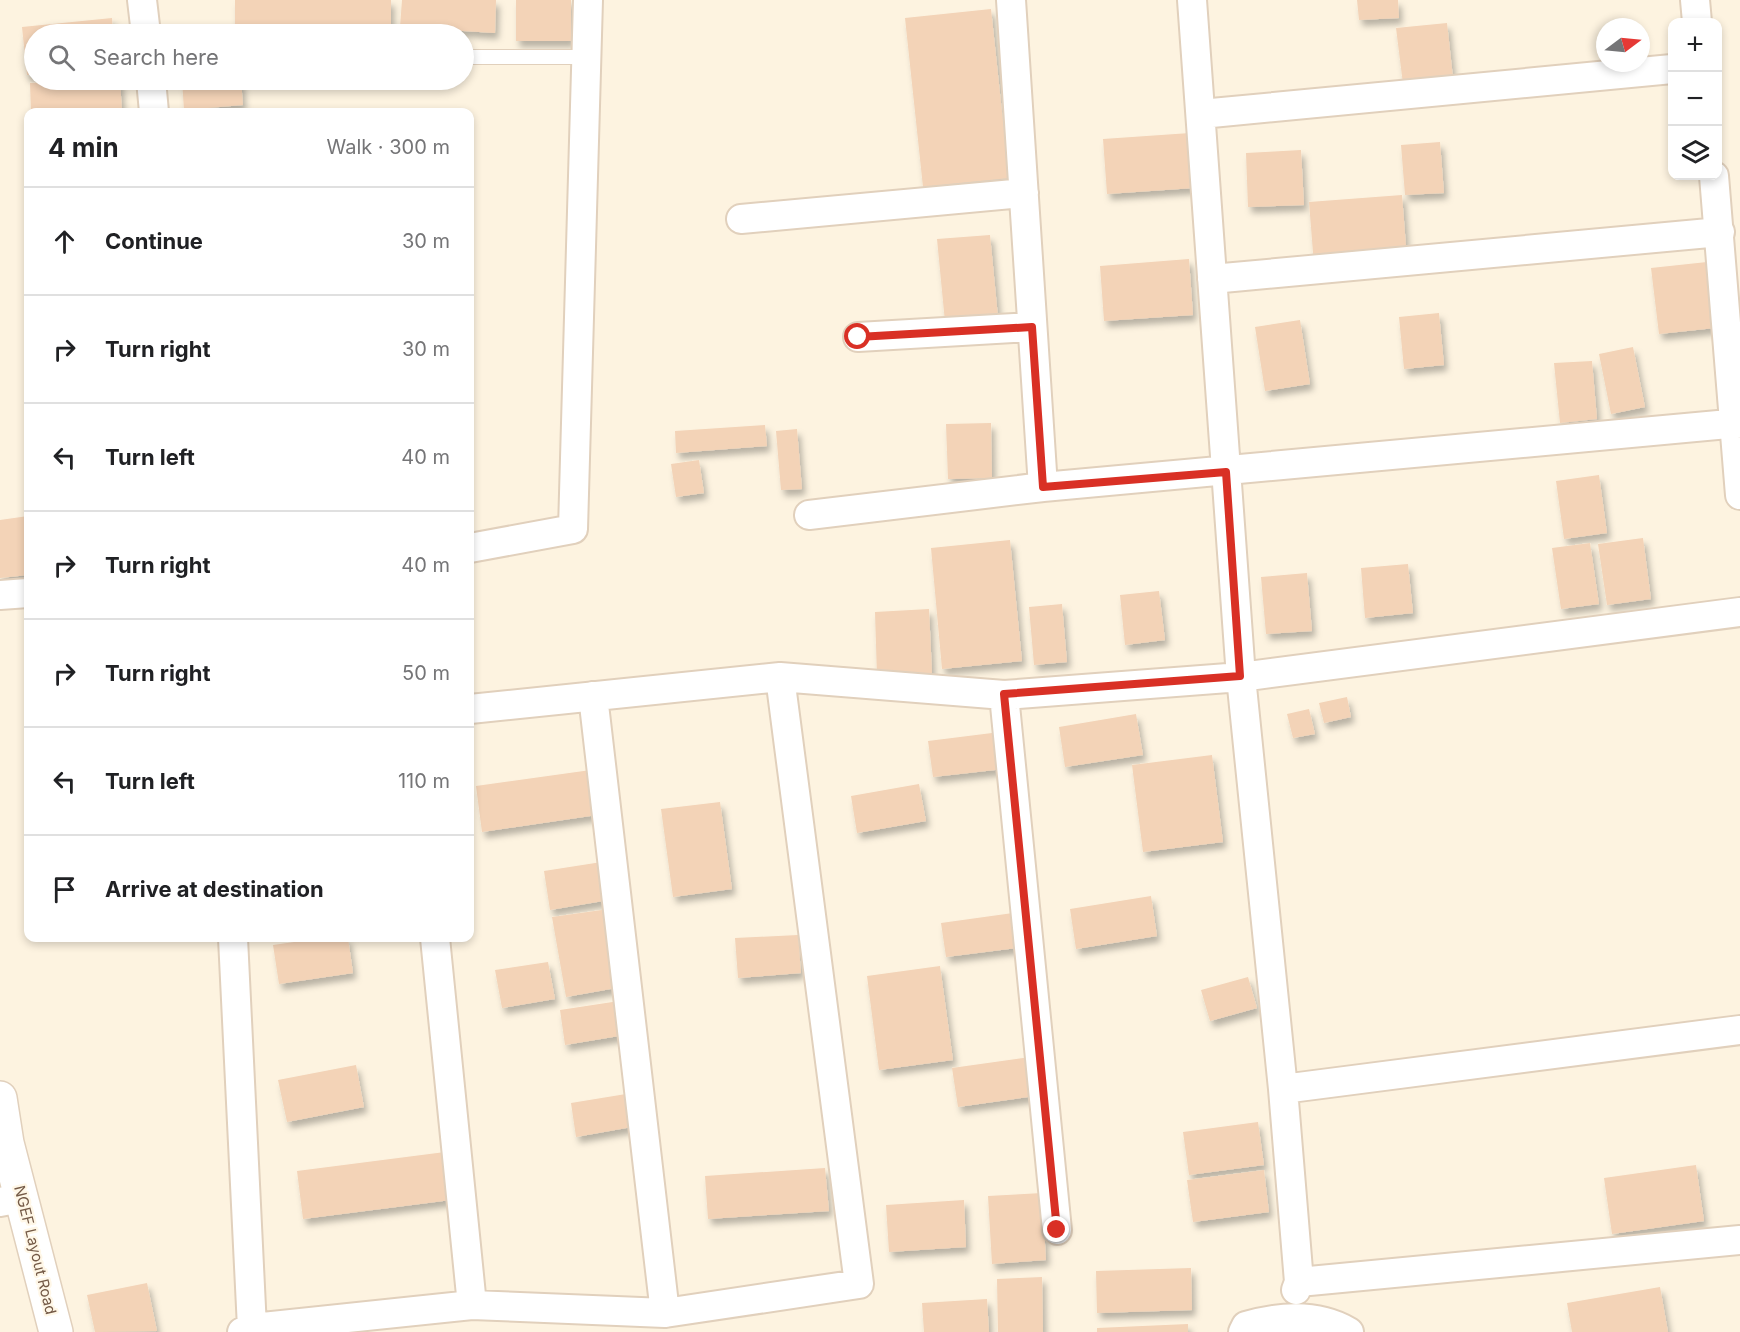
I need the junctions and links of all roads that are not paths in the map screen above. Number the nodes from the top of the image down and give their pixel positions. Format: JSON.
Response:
{"nodes":[{"id":1,"x":142,"y":0,"type":"edge"},
{"id":2,"x":588,"y":0,"type":"edge"},
{"id":3,"x":1011,"y":0,"type":"edge"},
{"id":4,"x":1192,"y":0,"type":"edge"},
{"id":5,"x":1695,"y":0,"type":"edge"},
{"id":6,"x":1697,"y":18,"type":"edge"},
{"id":7,"x":145,"y":24,"type":"edge"},
{"id":8,"x":474,"y":57,"type":"edge"},
{"id":9,"x":586,"y":57,"type":"junction"},
{"id":10,"x":1668,"y":69,"type":"edge"},
{"id":11,"x":152,"y":90,"type":"edge"},
{"id":12,"x":154,"y":108,"type":"edge"},
{"id":13,"x":1201,"y":114,"type":"junction"},
{"id":14,"x":1714,"y":180,"type":"edge"},
{"id":15,"x":1024,"y":193,"type":"junction"},
{"id":16,"x":741,"y":219,"type":"dead end"},
{"id":17,"x":1720,"y":232,"type":"junction"},
{"id":18,"x":1212,"y":279,"type":"junction"},
{"id":19,"x":1032,"y":327,"type":"junction"},
{"id":20,"x":858,"y":337,"type":"dead end"},
{"id":21,"x":1736,"y":424,"type":"edge"},
{"id":22,"x":1226,"y":472,"type":"junction"},
{"id":23,"x":1043,"y":487,"type":"junction"},
{"id":24,"x":1740,"y":495,"type":"edge"},
{"id":25,"x":809,"y":515,"type":"dead end"},
{"id":26,"x":474,"y":547,"type":"edge"},
{"id":27,"x":24,"y":593,"type":"edge"},
{"id":28,"x":0,"y":595,"type":"edge"},
{"id":29,"x":1740,"y":612,"type":"edge"},
{"id":30,"x":1240,"y":676,"type":"junction"},
{"id":31,"x":780,"y":677,"type":"junction"},
{"id":32,"x":1004,"y":694,"type":"junction"},
{"id":33,"x":593,"y":696,"type":"junction"},
{"id":34,"x":474,"y":709,"type":"edge"},
{"id":35,"x":233,"y":942,"type":"edge"},
{"id":36,"x":435,"y":942,"type":"edge"},
{"id":37,"x":1740,"y":1030,"type":"edge"},
{"id":38,"x":1284,"y":1089,"type":"junction"},
{"id":39,"x":0,"y":1098,"type":"edge"},
{"id":40,"x":11,"y":1200,"type":"edge"},
{"id":41,"x":1057,"y":1230,"type":"dead end"},
{"id":42,"x":1740,"y":1240,"type":"edge"},
{"id":43,"x":1297,"y":1286,"type":"junction"},
{"id":44,"x":472,"y":1305,"type":"junction"},
{"id":45,"x":665,"y":1313,"type":"junction"},
{"id":46,"x":1287,"y":1317,"type":"junction"},
{"id":47,"x":247,"y":1330,"type":"edge"},
{"id":48,"x":56,"y":1332,"type":"edge"},
{"id":49,"x":1243,"y":1332,"type":"edge"},
{"id":50,"x":1349,"y":1332,"type":"edge"}],
"edges":[{"from":1,"to":7,"type":"street"},
{"from":2,"to":9,"type":"street"},
{"from":3,"to":15,"type":"street"},
{"from":4,"to":13,"type":"street"},
{"from":5,"to":6,"type":"street"},
{"from":8,"to":9,"type":"lane"},
{"from":9,"to":26,"type":"street"},
{"from":10,"to":13,"type":"street"},
{"from":11,"to":12,"type":"street"},
{"from":13,"to":18,"type":"street"},
{"from":14,"to":17,"type":"street"},
{"from":15,"to":16,"type":"street"},
{"from":15,"to":19,"type":"street"},
{"from":17,"to":18,"type":"street"},
{"from":17,"to":21,"type":"street"},
{"from":18,"to":22,"type":"street"},
{"from":19,"to":20,"type":"street"},
{"from":19,"to":23,"type":"street"},
{"from":21,"to":22,"type":"street"},
{"from":21,"to":24,"type":"street"},
{"from":22,"to":23,"type":"street"},
{"from":22,"to":30,"type":"street"},
{"from":23,"to":25,"type":"street"},
{"from":27,"to":28,"type":"street"},
{"from":29,"to":30,"type":"street"},
{"from":30,"to":32,"type":"street"},
{"from":30,"to":38,"type":"street"},
{"from":31,"to":32,"type":"street"},
{"from":31,"to":33,"type":"street"},
{"from":31,"to":45,"type":"street"},
{"from":32,"to":41,"type":"street"},
{"from":33,"to":34,"type":"street"},
{"from":33,"to":45,"type":"street"},
{"from":35,"to":47,"type":"street"},
{"from":36,"to":44,"type":"street"},
{"from":37,"to":38,"type":"street"},
{"from":38,"to":43,"type":"street"},
{"from":39,"to":40,"type":"street","name":"NGEF Layout Road"},
{"from":40,"to":48,"type":"street","name":"NGEF Layout Road"},
{"from":42,"to":43,"type":"street"},
{"from":43,"to":46,"type":"street"},
{"from":44,"to":45,"type":"street"},
{"from":44,"to":47,"type":"street"},
{"from":46,"to":49,"type":"street"},
{"from":46,"to":50,"type":"street"}]}
